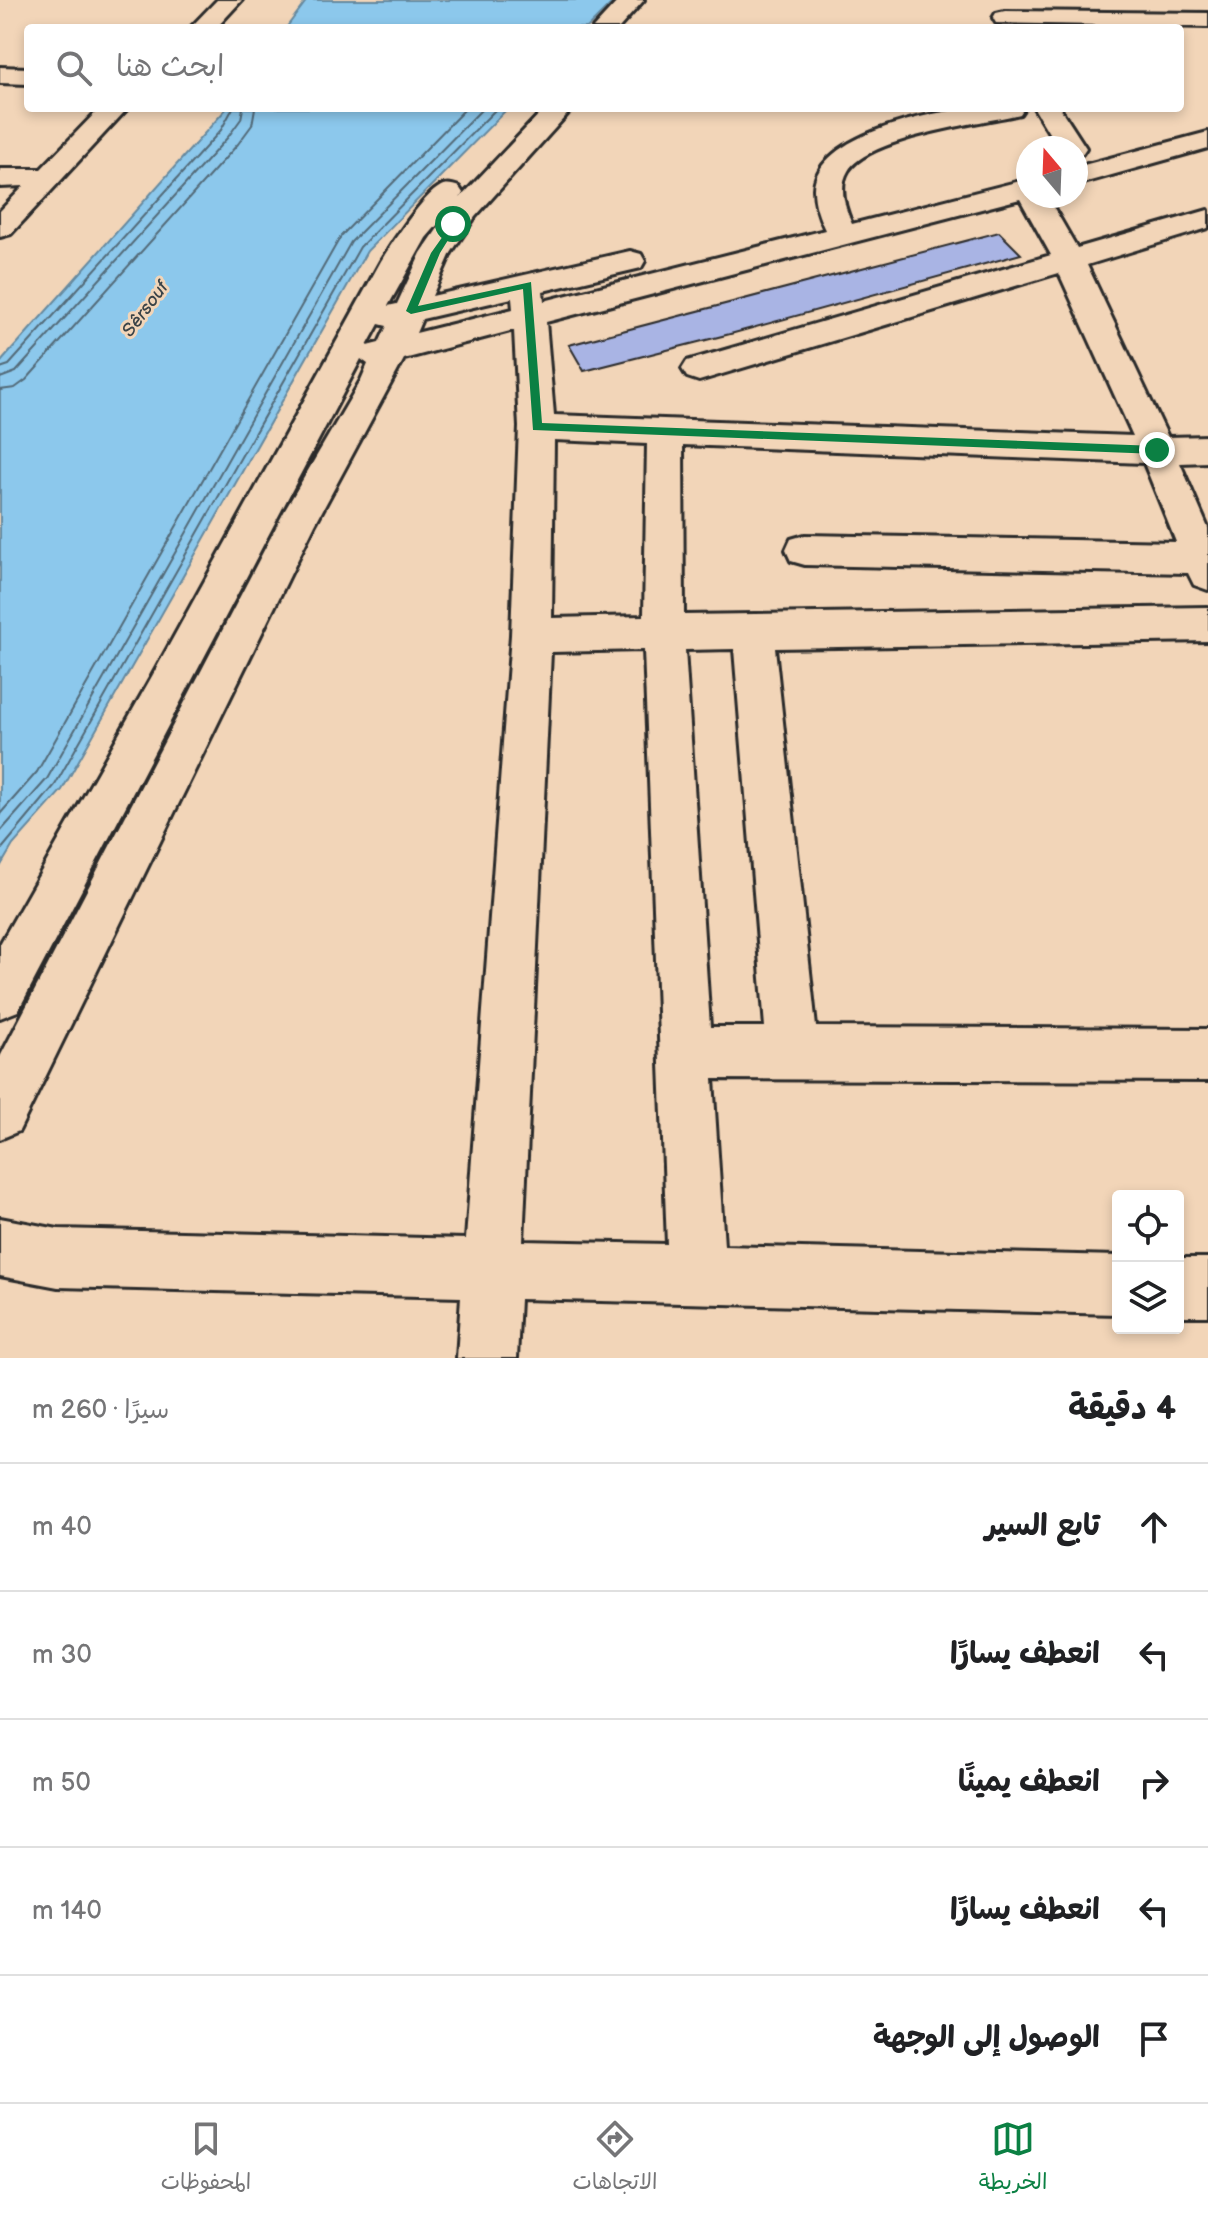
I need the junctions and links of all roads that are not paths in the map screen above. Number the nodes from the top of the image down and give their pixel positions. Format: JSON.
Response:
{"nodes":[{"id":1,"x":230,"y":0,"type":"edge"},
{"id":2,"x":632,"y":0,"type":"edge"},
{"id":3,"x":659,"y":0,"type":"edge"},
{"id":4,"x":1004,"y":15,"type":"edge"},
{"id":5,"x":1165,"y":16,"type":"edge"},
{"id":6,"x":1208,"y":20,"type":"edge"},
{"id":7,"x":206,"y":24,"type":"edge"},
{"id":8,"x":609,"y":24,"type":"edge"},
{"id":9,"x":638,"y":24,"type":"edge"},
{"id":10,"x":0,"y":75,"type":"edge"},
{"id":11,"x":24,"y":76,"type":"edge"},
{"id":12,"x":111,"y":112,"type":"edge"},
{"id":13,"x":552,"y":112,"type":"edge"},
{"id":14,"x":993,"y":112,"type":"edge"},
{"id":15,"x":1050,"y":112,"type":"edge"},
{"id":16,"x":1208,"y":120,"type":"edge"},
{"id":17,"x":523,"y":126,"type":"edge"},
{"id":18,"x":1064,"y":136,"type":"edge"},
{"id":19,"x":1208,"y":140,"type":"edge"},
{"id":20,"x":1088,"y":151,"type":"edge"},
{"id":21,"x":1088,"y":173,"type":"edge"},
{"id":22,"x":51,"y":177,"type":"junction"},
{"id":23,"x":0,"y":178,"type":"edge"},
{"id":24,"x":1016,"y":184,"type":"edge"},
{"id":25,"x":1041,"y":208,"type":"edge"},
{"id":26,"x":1208,"y":219,"type":"edge"},
{"id":27,"x":837,"y":225,"type":"junction"},
{"id":28,"x":0,"y":228,"type":"edge"},
{"id":29,"x":1068,"y":258,"type":"junction"},
{"id":30,"x":528,"y":300,"type":"junction"},
{"id":31,"x":411,"y":311,"type":"junction"},
{"id":32,"x":362,"y":322,"type":"junction"},
{"id":33,"x":393,"y":351,"type":"junction"},
{"id":34,"x":339,"y":365,"type":"junction"},
{"id":35,"x":699,"y":369,"type":"dead end"},
{"id":36,"x":537,"y":427,"type":"junction"},
{"id":37,"x":665,"y":432,"type":"junction"},
{"id":38,"x":1208,"y":449,"type":"edge"},
{"id":39,"x":1157,"y":450,"type":"junction"},
{"id":40,"x":280,"y":518,"type":"junction"},
{"id":41,"x":805,"y":550,"type":"dead end"},
{"id":42,"x":1205,"y":566,"type":"edge"},
{"id":43,"x":1208,"y":624,"type":"edge"},
{"id":44,"x":753,"y":631,"type":"junction"},
{"id":45,"x":664,"y":633,"type":"junction"},
{"id":46,"x":531,"y":635,"type":"junction"},
{"id":47,"x":166,"y":691,"type":"junction"},
{"id":48,"x":211,"y":698,"type":"junction"},
{"id":49,"x":47,"y":908,"type":"junction"},
{"id":50,"x":98,"y":920,"type":"junction"},
{"id":51,"x":0,"y":993,"type":"edge"},
{"id":52,"x":685,"y":1053,"type":"junction"},
{"id":53,"x":793,"y":1053,"type":"junction"},
{"id":54,"x":1208,"y":1055,"type":"edge"},
{"id":55,"x":0,"y":1112,"type":"edge"},
{"id":56,"x":0,"y":1247,"type":"edge"},
{"id":57,"x":490,"y":1270,"type":"junction"},
{"id":58,"x":697,"y":1275,"type":"junction"},
{"id":59,"x":1112,"y":1285,"type":"edge"},
{"id":60,"x":1184,"y":1287,"type":"edge"},
{"id":61,"x":1208,"y":1287,"type":"edge"},
{"id":62,"x":487,"y":1358,"type":"edge"}],
"edges":[{"from":1,"to":7,"type":"street"},
{"from":2,"to":8,"type":"street"},
{"from":3,"to":9,"type":"street"},
{"from":4,"to":5,"type":"street"},
{"from":5,"to":6,"type":"street"},
{"from":10,"to":11,"type":"street"},
{"from":12,"to":22,"type":"street"},
{"from":13,"to":17,"type":"street"},
{"from":14,"to":27,"type":"street"},
{"from":15,"to":18,"type":"street"},
{"from":16,"to":20,"type":"street"},
{"from":17,"to":31,"type":"street"},
{"from":17,"to":32,"type":"street"},
{"from":19,"to":21,"type":"street"},
{"from":22,"to":23,"type":"street"},
{"from":22,"to":28,"type":"street"},
{"from":24,"to":27,"type":"street"},
{"from":25,"to":29,"type":"street"},
{"from":26,"to":29,"type":"street"},
{"from":27,"to":30,"type":"street"},
{"from":29,"to":35,"type":"street"},
{"from":29,"to":39,"type":"street"},
{"from":30,"to":31,"type":"street"},
{"from":30,"to":33,"type":"street"},
{"from":30,"to":36,"type":"street"},
{"from":31,"to":32,"type":"street"},
{"from":31,"to":33,"type":"street"},
{"from":32,"to":34,"type":"street"},
{"from":33,"to":34,"type":"street"},
{"from":33,"to":40,"type":"street"},
{"from":34,"to":40,"type":"street"},
{"from":36,"to":37,"type":"street"},
{"from":36,"to":46,"type":"street"},
{"from":37,"to":39,"type":"street"},
{"from":37,"to":45,"type":"street"},
{"from":38,"to":39,"type":"street"},
{"from":39,"to":42,"type":"street"},
{"from":40,"to":47,"type":"street"},
{"from":40,"to":48,"type":"street"},
{"from":41,"to":42,"type":"street"},
{"from":43,"to":44,"type":"street"},
{"from":44,"to":45,"type":"street"},
{"from":44,"to":53,"type":"street"},
{"from":45,"to":46,"type":"street"},
{"from":45,"to":52,"type":"street"},
{"from":46,"to":57,"type":"street"},
{"from":47,"to":48,"type":"street"},
{"from":47,"to":49,"type":"street"},
{"from":48,"to":50,"type":"street"},
{"from":49,"to":50,"type":"street"},
{"from":49,"to":51,"type":"street"},
{"from":50,"to":55,"type":"street"},
{"from":52,"to":53,"type":"street"},
{"from":52,"to":58,"type":"street"},
{"from":53,"to":54,"type":"street"},
{"from":56,"to":57,"type":"street"},
{"from":57,"to":58,"type":"street"},
{"from":57,"to":62,"type":"street"},
{"from":58,"to":59,"type":"street"},
{"from":60,"to":61,"type":"street"}]}
